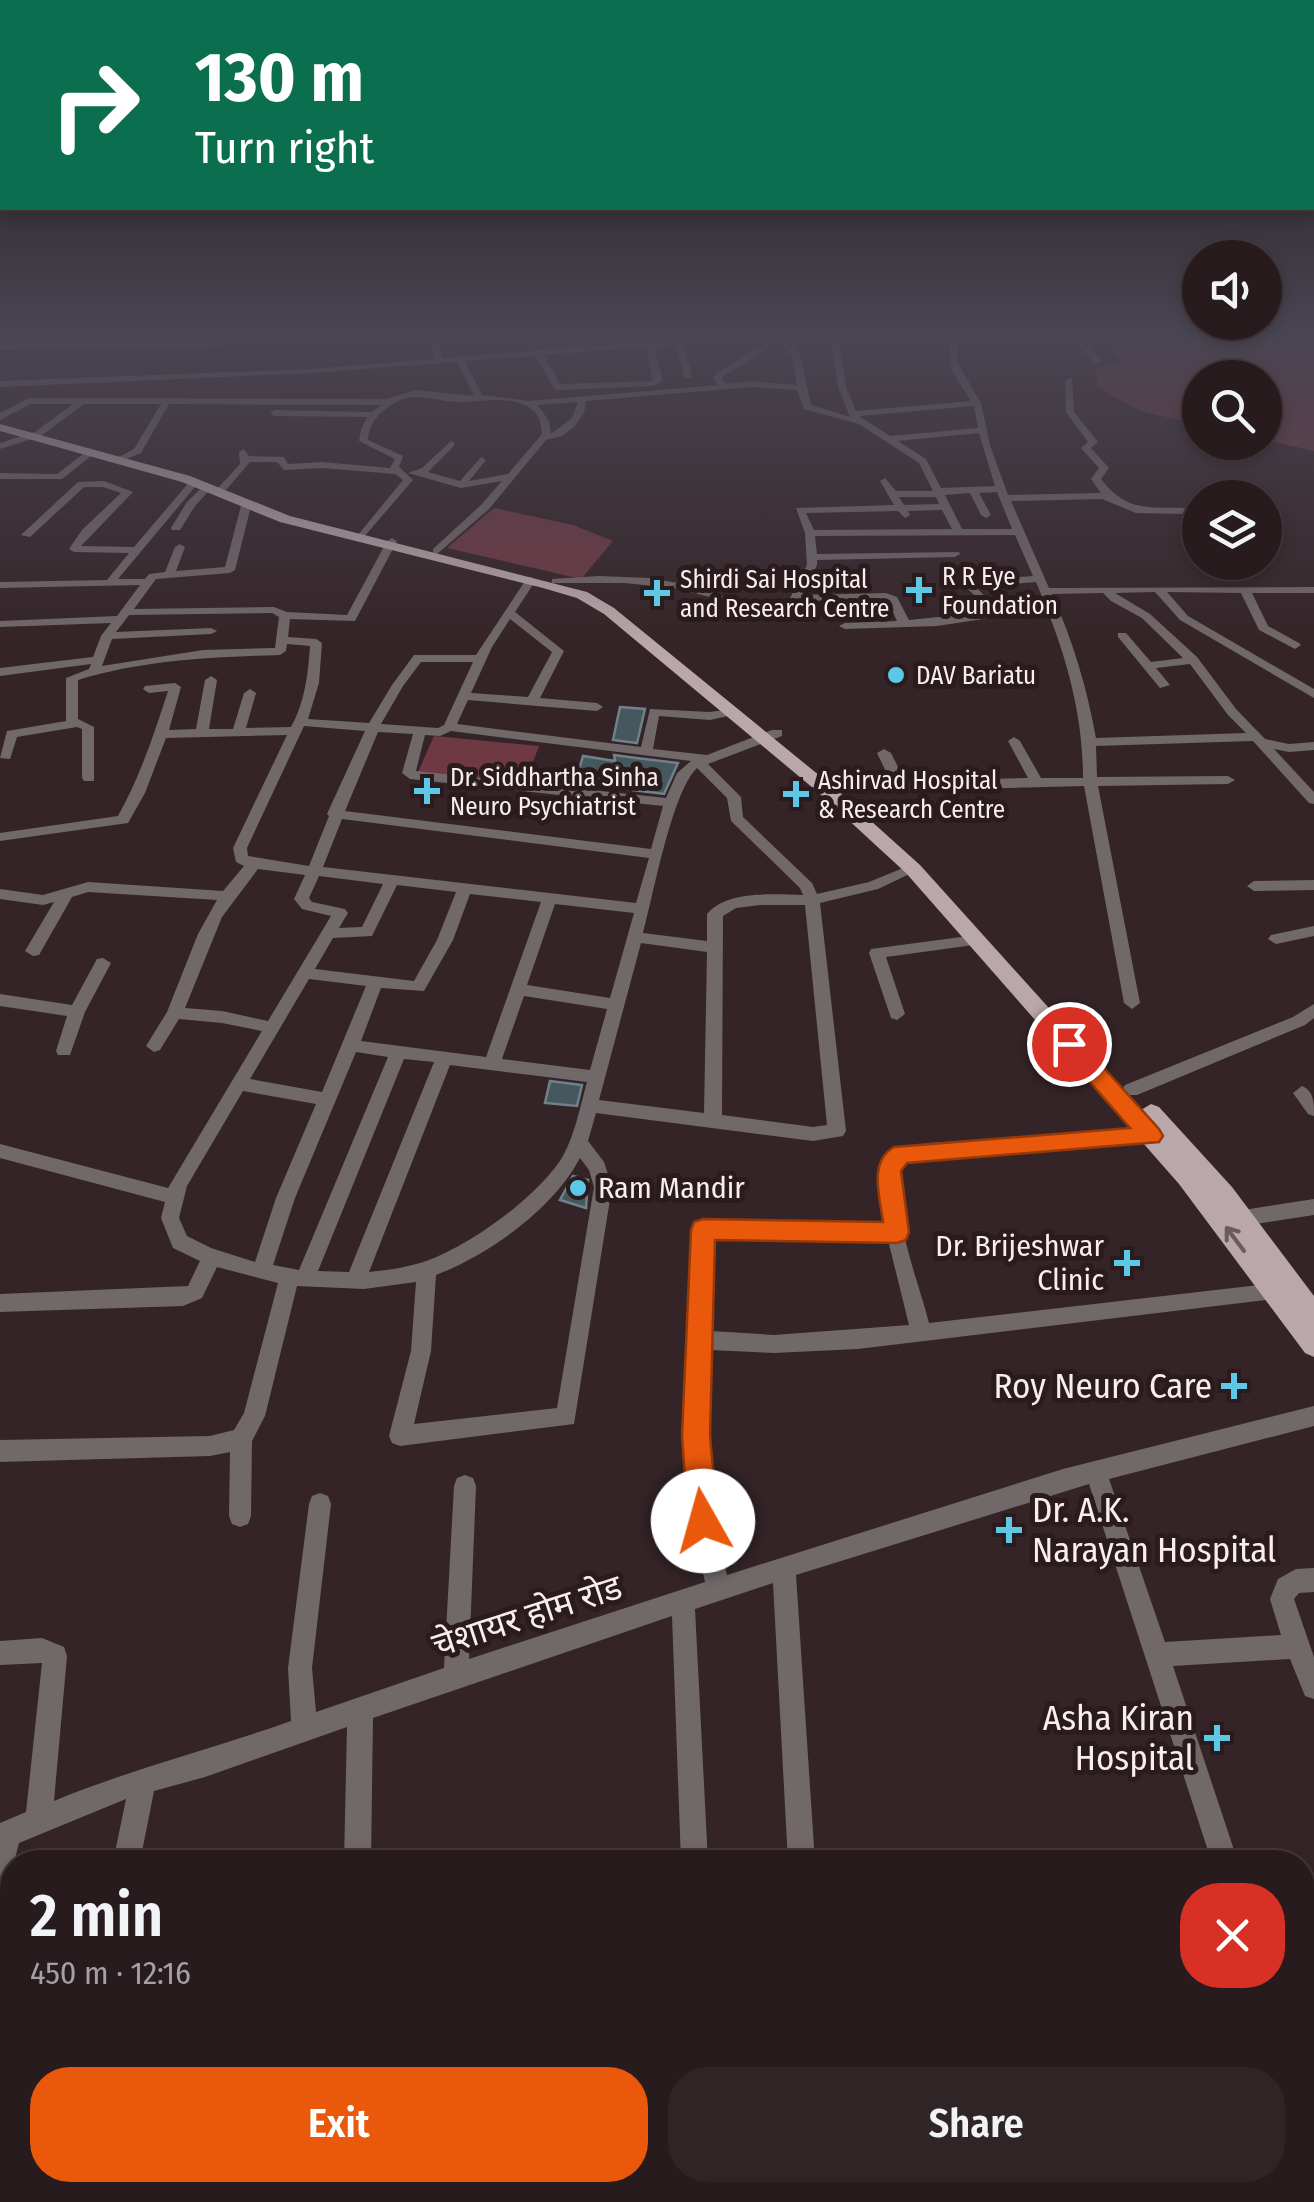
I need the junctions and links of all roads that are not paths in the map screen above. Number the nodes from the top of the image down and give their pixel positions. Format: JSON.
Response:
{"nodes":[{"id":1,"x":49,"y":440,"type":"edge"},
{"id":2,"x":52,"y":440,"type":"edge"},
{"id":3,"x":144,"y":440,"type":"edge"},
{"id":4,"x":365,"y":440,"type":"edge"},
{"id":5,"x":544,"y":440,"type":"edge"},
{"id":6,"x":889,"y":440,"type":"edge"},
{"id":7,"x":924,"y":440,"type":"edge"},
{"id":8,"x":960,"y":440,"type":"edge"},
{"id":9,"x":985,"y":440,"type":"edge"},
{"id":10,"x":1091,"y":440,"type":"edge"},
{"id":11,"x":451,"y":444,"type":"dead end"},
{"id":12,"x":3,"y":445,"type":"edge"},
{"id":13,"x":931,"y":446,"type":"junction"},
{"id":14,"x":906,"y":449,"type":"junction"},
{"id":15,"x":90,"y":453,"type":"junction"},
{"id":16,"x":0,"y":456,"type":"edge"},
{"id":17,"x":122,"y":458,"type":"junction"},
{"id":18,"x":482,"y":460,"type":"dead end"},
{"id":19,"x":417,"y":472,"type":"junction"},
{"id":20,"x":400,"y":473,"type":"junction"},
{"id":21,"x":0,"y":476,"type":"edge"},
{"id":22,"x":513,"y":476,"type":"junction"},
{"id":23,"x":885,"y":482,"type":"dead end"},
{"id":24,"x":209,"y":485,"type":"junction"},
{"id":25,"x":461,"y":485,"type":"junction"},
{"id":26,"x":974,"y":490,"type":"junction"},
{"id":27,"x":940,"y":492,"type":"junction"},
{"id":28,"x":895,"y":494,"type":"junction"},
{"id":29,"x":1003,"y":494,"type":"junction"},
{"id":30,"x":1110,"y":498,"type":"junction"},
{"id":31,"x":247,"y":502,"type":"junction"},
{"id":32,"x":947,"y":507,"type":"junction"},
{"id":33,"x":903,"y":508,"type":"junction"},
{"id":34,"x":842,"y":509,"type":"junction"},
{"id":35,"x":1182,"y":511,"type":"edge"},
{"id":36,"x":986,"y":515,"type":"dead end"},
{"id":37,"x":176,"y":528,"type":"dead end"},
{"id":38,"x":848,"y":532,"type":"junction"},
{"id":39,"x":912,"y":532,"type":"junction"},
{"id":40,"x":958,"y":532,"type":"junction"},
{"id":41,"x":1018,"y":532,"type":"junction"},
{"id":42,"x":810,"y":533,"type":"junction"},
{"id":43,"x":26,"y":535,"type":"dead end"},
{"id":44,"x":363,"y":535,"type":"junction"},
{"id":45,"x":390,"y":543,"type":"junction"},
{"id":46,"x":180,"y":547,"type":"dead end"},
{"id":47,"x":134,"y":550,"type":"junction"},
{"id":48,"x":436,"y":552,"type":"junction"},
{"id":49,"x":955,"y":554,"type":"dead end"},
{"id":50,"x":812,"y":558,"type":"junction"},
{"id":51,"x":230,"y":570,"type":"junction"},
{"id":52,"x":170,"y":573,"type":"junction"},
{"id":53,"x":531,"y":580,"type":"junction"},
{"id":54,"x":556,"y":581,"type":"junction"},
{"id":55,"x":110,"y":582,"type":"junction"},
{"id":56,"x":147,"y":582,"type":"junction"},
{"id":57,"x":0,"y":585,"type":"edge"},
{"id":58,"x":1042,"y":585,"type":"junction"},
{"id":59,"x":224,"y":587,"type":"dead end"},
{"id":60,"x":1158,"y":589,"type":"junction"},
{"id":61,"x":1246,"y":589,"type":"junction"},
{"id":62,"x":1106,"y":590,"type":"junction"},
{"id":63,"x":1314,"y":590,"type":"edge"},
{"id":64,"x":794,"y":599,"type":"junction"},
{"id":65,"x":508,"y":612,"type":"junction"},
{"id":66,"x":285,"y":614,"type":"junction"},
{"id":67,"x":124,"y":615,"type":"junction"},
{"id":68,"x":0,"y":624,"type":"edge"},
{"id":69,"x":905,"y":625,"type":"junction"},
{"id":70,"x":845,"y":626,"type":"dead end"},
{"id":71,"x":211,"y":631,"type":"dead end"},
{"id":72,"x":107,"y":636,"type":"junction"},
{"id":73,"x":1122,"y":636,"type":"dead end"},
{"id":74,"x":282,"y":640,"type":"junction"},
{"id":75,"x":1295,"y":645,"type":"dead end"},
{"id":76,"x":480,"y":659,"type":"junction"},
{"id":77,"x":1193,"y":660,"type":"junction"},
{"id":78,"x":95,"y":665,"type":"junction"},
{"id":79,"x":1148,"y":666,"type":"junction"},
{"id":80,"x":0,"y":672,"type":"edge"},
{"id":81,"x":211,"y":680,"type":"dead end"},
{"id":82,"x":1164,"y":685,"type":"dead end"},
{"id":83,"x":149,"y":689,"type":"dead end"},
{"id":84,"x":250,"y":693,"type":"dead end"},
{"id":85,"x":1314,"y":694,"type":"edge"},
{"id":86,"x":466,"y":696,"type":"junction"},
{"id":87,"x":532,"y":702,"type":"junction"},
{"id":88,"x":731,"y":705,"type":"junction"},
{"id":89,"x":598,"y":707,"type":"dead end"},
{"id":90,"x":74,"y":724,"type":"junction"},
{"id":91,"x":298,"y":726,"type":"junction"},
{"id":92,"x":375,"y":726,"type":"junction"},
{"id":93,"x":449,"y":727,"type":"junction"},
{"id":94,"x":238,"y":732,"type":"junction"},
{"id":95,"x":420,"y":732,"type":"junction"},
{"id":96,"x":202,"y":733,"type":"junction"},
{"id":97,"x":161,"y":734,"type":"junction"},
{"id":98,"x":770,"y":735,"type":"junction"},
{"id":99,"x":1258,"y":740,"type":"junction"},
{"id":100,"x":1014,"y":741,"type":"dead end"},
{"id":101,"x":1092,"y":742,"type":"junction"},
{"id":102,"x":1314,"y":746,"type":"edge"},
{"id":103,"x":646,"y":752,"type":"junction"},
{"id":104,"x":884,"y":753,"type":"dead end"},
{"id":105,"x":5,"y":756,"type":"dead end"},
{"id":106,"x":702,"y":761,"type":"junction"},
{"id":107,"x":89,"y":778,"type":"dead end"},
{"id":108,"x":1228,"y":780,"type":"dead end"},
{"id":109,"x":1090,"y":781,"type":"junction"},
{"id":110,"x":1038,"y":784,"type":"junction"},
{"id":111,"x":900,"y":786,"type":"junction"},
{"id":112,"x":838,"y":791,"type":"junction"},
{"id":113,"x":1314,"y":800,"type":"edge"},
{"id":114,"x":671,"y":804,"type":"junction"},
{"id":115,"x":334,"y":814,"type":"junction"},
{"id":116,"x":0,"y":836,"type":"edge"},
{"id":117,"x":657,"y":854,"type":"junction"},
{"id":118,"x":254,"y":864,"type":"junction"},
{"id":119,"x":913,"y":869,"type":"junction"},
{"id":120,"x":315,"y":872,"type":"junction"},
{"id":121,"x":392,"y":880,"type":"junction"},
{"id":122,"x":1314,"y":885,"type":"edge"},
{"id":123,"x":1254,"y":886,"type":"dead end"},
{"id":124,"x":465,"y":888,"type":"junction"},
{"id":125,"x":0,"y":894,"type":"edge"},
{"id":126,"x":66,"y":894,"type":"junction"},
{"id":127,"x":224,"y":896,"type":"junction"},
{"id":128,"x":550,"y":897,"type":"junction"},
{"id":129,"x":812,"y":900,"type":"junction"},
{"id":130,"x":642,"y":909,"type":"junction"},
{"id":131,"x":1314,"y":931,"type":"edge"},
{"id":132,"x":330,"y":934,"type":"junction"},
{"id":133,"x":635,"y":936,"type":"junction"},
{"id":134,"x":1276,"y":939,"type":"dead end"},
{"id":135,"x":976,"y":940,"type":"junction"},
{"id":136,"x":712,"y":947,"type":"junction"},
{"id":137,"x":33,"y":951,"type":"dead end"},
{"id":138,"x":103,"y":964,"type":"dead end"},
{"id":139,"x":304,"y":973,"type":"junction"},
{"id":140,"x":375,"y":984,"type":"junction"},
{"id":141,"x":518,"y":989,"type":"junction"},
{"id":142,"x":0,"y":1000,"type":"edge"},
{"id":143,"x":616,"y":1004,"type":"junction"},
{"id":144,"x":1132,"y":1004,"type":"dead end"},
{"id":145,"x":1314,"y":1010,"type":"edge"},
{"id":146,"x":76,"y":1012,"type":"junction"},
{"id":147,"x":175,"y":1013,"type":"junction"},
{"id":148,"x":897,"y":1014,"type":"dead end"},
{"id":149,"x":269,"y":1027,"type":"junction"},
{"id":150,"x":154,"y":1046,"type":"dead end"},
{"id":151,"x":354,"y":1046,"type":"junction"},
{"id":152,"x":64,"y":1051,"type":"dead end"},
{"id":153,"x":398,"y":1052,"type":"junction"},
{"id":154,"x":444,"y":1058,"type":"junction"},
{"id":155,"x":492,"y":1064,"type":"junction"},
{"id":156,"x":597,"y":1077,"type":"junction"},
{"id":157,"x":237,"y":1083,"type":"junction"},
{"id":158,"x":1131,"y":1090,"type":"junction"},
{"id":159,"x":1302,"y":1093,"type":"dead end"},
{"id":160,"x":326,"y":1099,"type":"junction"},
{"id":161,"x":589,"y":1105,"type":"junction"},
{"id":162,"x":1314,"y":1109,"type":"edge"},
{"id":163,"x":713,"y":1121,"type":"junction"},
{"id":164,"x":1151,"y":1136,"type":"junction"},
{"id":165,"x":580,"y":1143,"type":"junction"},
{"id":166,"x":0,"y":1152,"type":"edge"},
{"id":167,"x":175,"y":1197,"type":"junction"},
{"id":168,"x":1314,"y":1208,"type":"edge"},
{"id":169,"x":1243,"y":1218,"type":"junction"},
{"id":170,"x":897,"y":1232,"type":"junction"},
{"id":171,"x":212,"y":1256,"type":"junction"},
{"id":172,"x":427,"y":1270,"type":"junction"},
{"id":173,"x":262,"y":1272,"type":"junction"},
{"id":174,"x":297,"y":1277,"type":"junction"},
{"id":175,"x":356,"y":1279,"type":"junction"},
{"id":176,"x":1276,"y":1292,"type":"junction"},
{"id":177,"x":0,"y":1303,"type":"edge"},
{"id":178,"x":1314,"y":1317,"type":"edge"},
{"id":179,"x":922,"y":1334,"type":"junction"},
{"id":180,"x":698,"y":1340,"type":"junction"},
{"id":181,"x":1314,"y":1345,"type":"edge"},
{"id":182,"x":1314,"y":1416,"type":"edge"},
{"id":183,"x":240,"y":1439,"type":"junction"},
{"id":184,"x":0,"y":1451,"type":"edge"},
{"id":185,"x":1096,"y":1472,"type":"junction"},
{"id":186,"x":465,"y":1486,"type":"dead end"},
{"id":187,"x":320,"y":1504,"type":"dead end"},
{"id":188,"x":240,"y":1516,"type":"dead end"},
{"id":189,"x":784,"y":1568,"type":"junction"},
{"id":190,"x":1314,"y":1580,"type":"edge"},
{"id":191,"x":718,"y":1589,"type":"junction"},
{"id":192,"x":684,"y":1600,"type":"junction"},
{"id":193,"x":1297,"y":1646,"type":"junction"},
{"id":194,"x":0,"y":1653,"type":"edge"},
{"id":195,"x":1156,"y":1655,"type":"junction"},
{"id":196,"x":456,"y":1676,"type":"junction"},
{"id":197,"x":1314,"y":1687,"type":"edge"},
{"id":198,"x":360,"y":1709,"type":"junction"},
{"id":199,"x":304,"y":1729,"type":"junction"},
{"id":200,"x":143,"y":1782,"type":"junction"},
{"id":201,"x":39,"y":1819,"type":"junction"},
{"id":202,"x":4,"y":1835,"type":"edge"},
{"id":203,"x":129,"y":1850,"type":"edge"},
{"id":204,"x":358,"y":1850,"type":"edge"},
{"id":205,"x":695,"y":1850,"type":"edge"},
{"id":206,"x":801,"y":1850,"type":"edge"},
{"id":207,"x":1222,"y":1850,"type":"edge"}],
"edges":[{"from":1,"to":15,"type":"main road"},
{"from":2,"to":17,"type":"main road"},
{"from":3,"to":17,"type":"street"},
{"from":4,"to":20,"type":"street"},
{"from":5,"to":22,"type":"street"},
{"from":6,"to":14,"type":"street"},
{"from":7,"to":13,"type":"street"},
{"from":8,"to":13,"type":"street"},
{"from":9,"to":29,"type":"street"},
{"from":10,"to":30,"type":"street"},
{"from":11,"to":19,"type":"street"},
{"from":12,"to":16,"type":"street"},
{"from":13,"to":14,"type":"street"},
{"from":14,"to":27,"type":"street"},
{"from":15,"to":21,"type":"street"},
{"from":15,"to":24,"type":"main road"},
{"from":17,"to":24,"type":"main road"},
{"from":18,"to":25,"type":"street"},
{"from":19,"to":20,"type":"street"},
{"from":19,"to":25,"type":"street"},
{"from":20,"to":24,"type":"street"},
{"from":20,"to":44,"type":"street"},
{"from":22,"to":25,"type":"street"},
{"from":22,"to":48,"type":"street"},
{"from":23,"to":28,"type":"street"},
{"from":24,"to":31,"type":"main road"},
{"from":24,"to":37,"type":"street"},
{"from":24,"to":44,"type":"main road"},
{"from":24,"to":47,"type":"street"},
{"from":26,"to":27,"type":"street"},
{"from":26,"to":29,"type":"street"},
{"from":26,"to":36,"type":"street"},
{"from":27,"to":28,"type":"street"},
{"from":27,"to":32,"type":"street"},
{"from":28,"to":33,"type":"street"},
{"from":29,"to":30,"type":"street"},
{"from":29,"to":41,"type":"street"},
{"from":30,"to":35,"type":"street"},
{"from":31,"to":45,"type":"main road"},
{"from":31,"to":51,"type":"street"},
{"from":32,"to":33,"type":"street"},
{"from":32,"to":40,"type":"street"},
{"from":33,"to":34,"type":"street"},
{"from":33,"to":39,"type":"street"},
{"from":34,"to":38,"type":"street"},
{"from":34,"to":42,"type":"street"},
{"from":38,"to":39,"type":"street"},
{"from":38,"to":42,"type":"street"},
{"from":39,"to":40,"type":"street"},
{"from":40,"to":41,"type":"street"},
{"from":41,"to":58,"type":"street"},
{"from":42,"to":50,"type":"street"},
{"from":43,"to":47,"type":"street"},
{"from":44,"to":45,"type":"main road"},
{"from":45,"to":48,"type":"main road"},
{"from":45,"to":53,"type":"main road"},
{"from":45,"to":66,"type":"street"},
{"from":46,"to":52,"type":"street"},
{"from":47,"to":55,"type":"street"},
{"from":48,"to":54,"type":"main road"},
{"from":49,"to":50,"type":"street"},
{"from":50,"to":64,"type":"street"},
{"from":51,"to":52,"type":"street"},
{"from":51,"to":59,"type":"street"},
{"from":52,"to":56,"type":"street"},
{"from":53,"to":65,"type":"street"},
{"from":53,"to":88,"type":"main road"},
{"from":54,"to":64,"type":"street"},
{"from":54,"to":88,"type":"main road"},
{"from":55,"to":56,"type":"street"},
{"from":55,"to":57,"type":"street"},
{"from":56,"to":67,"type":"street"},
{"from":58,"to":62,"type":"street"},
{"from":58,"to":69,"type":"street"},
{"from":58,"to":101,"type":"street"},
{"from":60,"to":61,"type":"street"},
{"from":60,"to":62,"type":"street"},
{"from":60,"to":85,"type":"street"},
{"from":61,"to":63,"type":"street"},
{"from":61,"to":75,"type":"street"},
{"from":62,"to":77,"type":"street"},
{"from":64,"to":69,"type":"street"},
{"from":65,"to":76,"type":"street"},
{"from":65,"to":87,"type":"street"},
{"from":66,"to":67,"type":"street"},
{"from":66,"to":74,"type":"street"},
{"from":67,"to":68,"type":"street"},
{"from":67,"to":72,"type":"street"},
{"from":69,"to":70,"type":"street"},
{"from":71,"to":72,"type":"street"},
{"from":72,"to":78,"type":"street"},
{"from":73,"to":79,"type":"street"},
{"from":74,"to":78,"type":"street"},
{"from":74,"to":91,"type":"street"},
{"from":76,"to":86,"type":"street"},
{"from":76,"to":92,"type":"street"},
{"from":77,"to":79,"type":"street"},
{"from":77,"to":99,"type":"street"},
{"from":78,"to":80,"type":"street"},
{"from":78,"to":90,"type":"street"},
{"from":79,"to":82,"type":"street"},
{"from":81,"to":96,"type":"street"},
{"from":83,"to":97,"type":"street"},
{"from":84,"to":94,"type":"street"},
{"from":86,"to":87,"type":"street"},
{"from":86,"to":93,"type":"street"},
{"from":87,"to":89,"type":"street"},
{"from":88,"to":98,"type":"main road"},
{"from":88,"to":103,"type":"street"},
{"from":90,"to":105,"type":"street"},
{"from":90,"to":107,"type":"street"},
{"from":91,"to":92,"type":"street"},
{"from":91,"to":94,"type":"street"},
{"from":91,"to":118,"type":"street"},
{"from":92,"to":95,"type":"street"},
{"from":92,"to":115,"type":"street"},
{"from":93,"to":95,"type":"street"},
{"from":93,"to":103,"type":"street"},
{"from":94,"to":96,"type":"street"},
{"from":95,"to":114,"type":"street"},
{"from":96,"to":97,"type":"street"},
{"from":97,"to":116,"type":"street"},
{"from":98,"to":106,"type":"street"},
{"from":98,"to":112,"type":"main road"},
{"from":99,"to":101,"type":"street"},
{"from":99,"to":102,"type":"street"},
{"from":99,"to":113,"type":"street"},
{"from":100,"to":110,"type":"street"},
{"from":101,"to":109,"type":"street"},
{"from":103,"to":106,"type":"street"},
{"from":104,"to":111,"type":"street"},
{"from":106,"to":114,"type":"street"},
{"from":106,"to":129,"type":"street"},
{"from":108,"to":109,"type":"street"},
{"from":109,"to":110,"type":"street"},
{"from":109,"to":144,"type":"street"},
{"from":110,"to":111,"type":"street"},
{"from":111,"to":112,"type":"street"},
{"from":112,"to":119,"type":"main road"},
{"from":112,"to":158,"type":"main road"},
{"from":114,"to":117,"type":"street"},
{"from":115,"to":117,"type":"street"},
{"from":115,"to":120,"type":"street"},
{"from":117,"to":130,"type":"street"},
{"from":118,"to":120,"type":"street"},
{"from":118,"to":127,"type":"street"},
{"from":119,"to":129,"type":"street"},
{"from":119,"to":135,"type":"main road"},
{"from":120,"to":121,"type":"street"},
{"from":120,"to":132,"type":"street"},
{"from":121,"to":124,"type":"street"},
{"from":121,"to":132,"type":"street"},
{"from":122,"to":123,"type":"street"},
{"from":124,"to":128,"type":"street"},
{"from":124,"to":140,"type":"street"},
{"from":125,"to":126,"type":"street"},
{"from":126,"to":127,"type":"street"},
{"from":126,"to":137,"type":"street"},
{"from":127,"to":147,"type":"street"},
{"from":128,"to":130,"type":"street"},
{"from":128,"to":141,"type":"street"},
{"from":129,"to":136,"type":"street"},
{"from":129,"to":163,"type":"street"},
{"from":130,"to":133,"type":"street"},
{"from":131,"to":134,"type":"street"},
{"from":132,"to":139,"type":"street"},
{"from":133,"to":136,"type":"street"},
{"from":133,"to":143,"type":"street"},
{"from":135,"to":148,"type":"street"},
{"from":135,"to":164,"type":"main road"},
{"from":136,"to":163,"type":"street"},
{"from":138,"to":146,"type":"street"},
{"from":139,"to":140,"type":"street"},
{"from":139,"to":149,"type":"street"},
{"from":140,"to":151,"type":"street"},
{"from":141,"to":143,"type":"street"},
{"from":141,"to":155,"type":"street"},
{"from":142,"to":146,"type":"street"},
{"from":143,"to":156,"type":"street"},
{"from":145,"to":158,"type":"street"},
{"from":146,"to":152,"type":"street"},
{"from":147,"to":149,"type":"street"},
{"from":147,"to":150,"type":"street"},
{"from":149,"to":157,"type":"street"},
{"from":151,"to":153,"type":"street"},
{"from":151,"to":160,"type":"street"},
{"from":153,"to":154,"type":"street"},
{"from":153,"to":174,"type":"street"},
{"from":154,"to":155,"type":"street"},
{"from":154,"to":175,"type":"street"},
{"from":155,"to":156,"type":"street"},
{"from":156,"to":161,"type":"street"},
{"from":157,"to":160,"type":"street"},
{"from":157,"to":167,"type":"street"},
{"from":158,"to":169,"type":"main road"},
{"from":159,"to":162,"type":"street"},
{"from":160,"to":173,"type":"street"},
{"from":161,"to":163,"type":"street"},
{"from":161,"to":165,"type":"street"},
{"from":164,"to":170,"type":"street"},
{"from":176,"to":164,"type":"main road","one_way":true},
{"from":165,"to":172,"type":"street"},
{"from":165,"to":172,"type":"street"},
{"from":166,"to":167,"type":"street"},
{"from":167,"to":171,"type":"street"},
{"from":168,"to":169,"type":"street"},
{"from":169,"to":178,"type":"main road"},
{"from":170,"to":179,"type":"street"},
{"from":170,"to":180,"type":"street"},
{"from":171,"to":173,"type":"street"},
{"from":171,"to":177,"type":"street"},
{"from":172,"to":175,"type":"street"},
{"from":173,"to":174,"type":"street"},
{"from":174,"to":175,"type":"street"},
{"from":174,"to":183,"type":"street"},
{"from":176,"to":179,"type":"street"},
{"from":176,"to":181,"type":"main road"},
{"from":179,"to":180,"type":"street"},
{"from":180,"to":191,"type":"street"},
{"from":182,"to":185,"type":"street","name":"चेशायर होम रोड"},
{"from":183,"to":184,"type":"street"},
{"from":183,"to":188,"type":"street"},
{"from":185,"to":189,"type":"street","name":"चेशायर होम रोड"},
{"from":185,"to":195,"type":"street"},
{"from":186,"to":196,"type":"street"},
{"from":187,"to":199,"type":"street"},
{"from":189,"to":191,"type":"street","name":"चेशायर होम रोड"},
{"from":189,"to":206,"type":"street"},
{"from":190,"to":193,"type":"street"},
{"from":191,"to":192,"type":"street","name":"चेशायर होम रोड"},
{"from":192,"to":196,"type":"street","name":"चेशायर होम रोड"},
{"from":192,"to":205,"type":"street"},
{"from":193,"to":195,"type":"street"},
{"from":193,"to":197,"type":"street"},
{"from":194,"to":201,"type":"street"},
{"from":195,"to":207,"type":"street"},
{"from":196,"to":198,"type":"street","name":"चेशायर होम रोड"},
{"from":198,"to":199,"type":"street","name":"चेशायर होम रोड"},
{"from":198,"to":204,"type":"street"},
{"from":199,"to":200,"type":"street","name":"चेशायर होम रोड"},
{"from":200,"to":201,"type":"street","name":"चेशायर होम रोड"},
{"from":200,"to":203,"type":"street"},
{"from":201,"to":202,"type":"street","name":"चेशायर होम रोड"}]}
